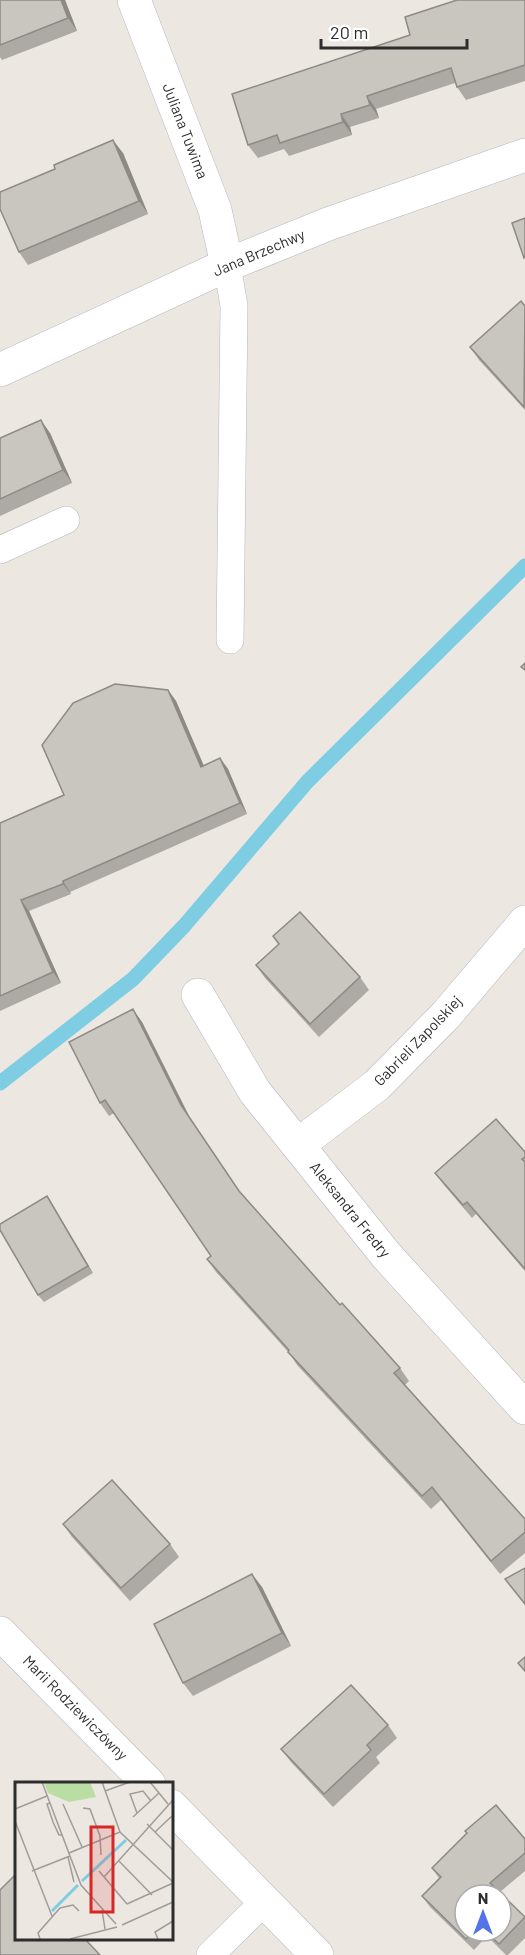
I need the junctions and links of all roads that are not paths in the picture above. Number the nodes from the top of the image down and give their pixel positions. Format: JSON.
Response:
{"nodes":[{"id":1,"x":134,"y":0,"type":"edge"},
{"id":2,"x":525,"y":155,"type":"edge"},
{"id":3,"x":227,"y":265,"type":"junction"},
{"id":4,"x":0,"y":370,"type":"edge"},
{"id":5,"x":66,"y":520,"type":"dead end"},
{"id":6,"x":0,"y":550,"type":"edge"},
{"id":7,"x":230,"y":640,"type":"dead end"},
{"id":8,"x":525,"y":922,"type":"edge"},
{"id":9,"x":198,"y":995,"type":"dead end"},
{"id":10,"x":298,"y":1145,"type":"junction"},
{"id":11,"x":525,"y":1408,"type":"edge"},
{"id":12,"x":0,"y":1633,"type":"edge"},
{"id":13,"x":147,"y":1782,"type":"edge"},
{"id":14,"x":172,"y":1807,"type":"edge"},
{"id":15,"x":265,"y":1901,"type":"junction"},
{"id":16,"x":316,"y":1952,"type":"edge"},
{"id":17,"x":210,"y":1955,"type":"edge"}],
"edges":[{"from":1,"to":3,"type":"street","name":"Juliana Tuwima"},
{"from":2,"to":3,"type":"street","name":"Jana Brzechwy"},
{"from":3,"to":4,"type":"street","name":"Jana Brzechwy"},
{"from":3,"to":7,"type":"lane"},
{"from":5,"to":6,"type":"lane"},
{"from":8,"to":10,"type":"street","name":"Gabrieli Zapolskiej"},
{"from":9,"to":10,"type":"street","name":"Aleksandra Fredry"},
{"from":10,"to":11,"type":"street","name":"Aleksandra Fredry"},
{"from":12,"to":13,"type":"street","name":"Marii Rodziewiczówny"},
{"from":14,"to":15,"type":"street"},
{"from":15,"to":16,"type":"street"},
{"from":15,"to":17,"type":"lane"}]}
